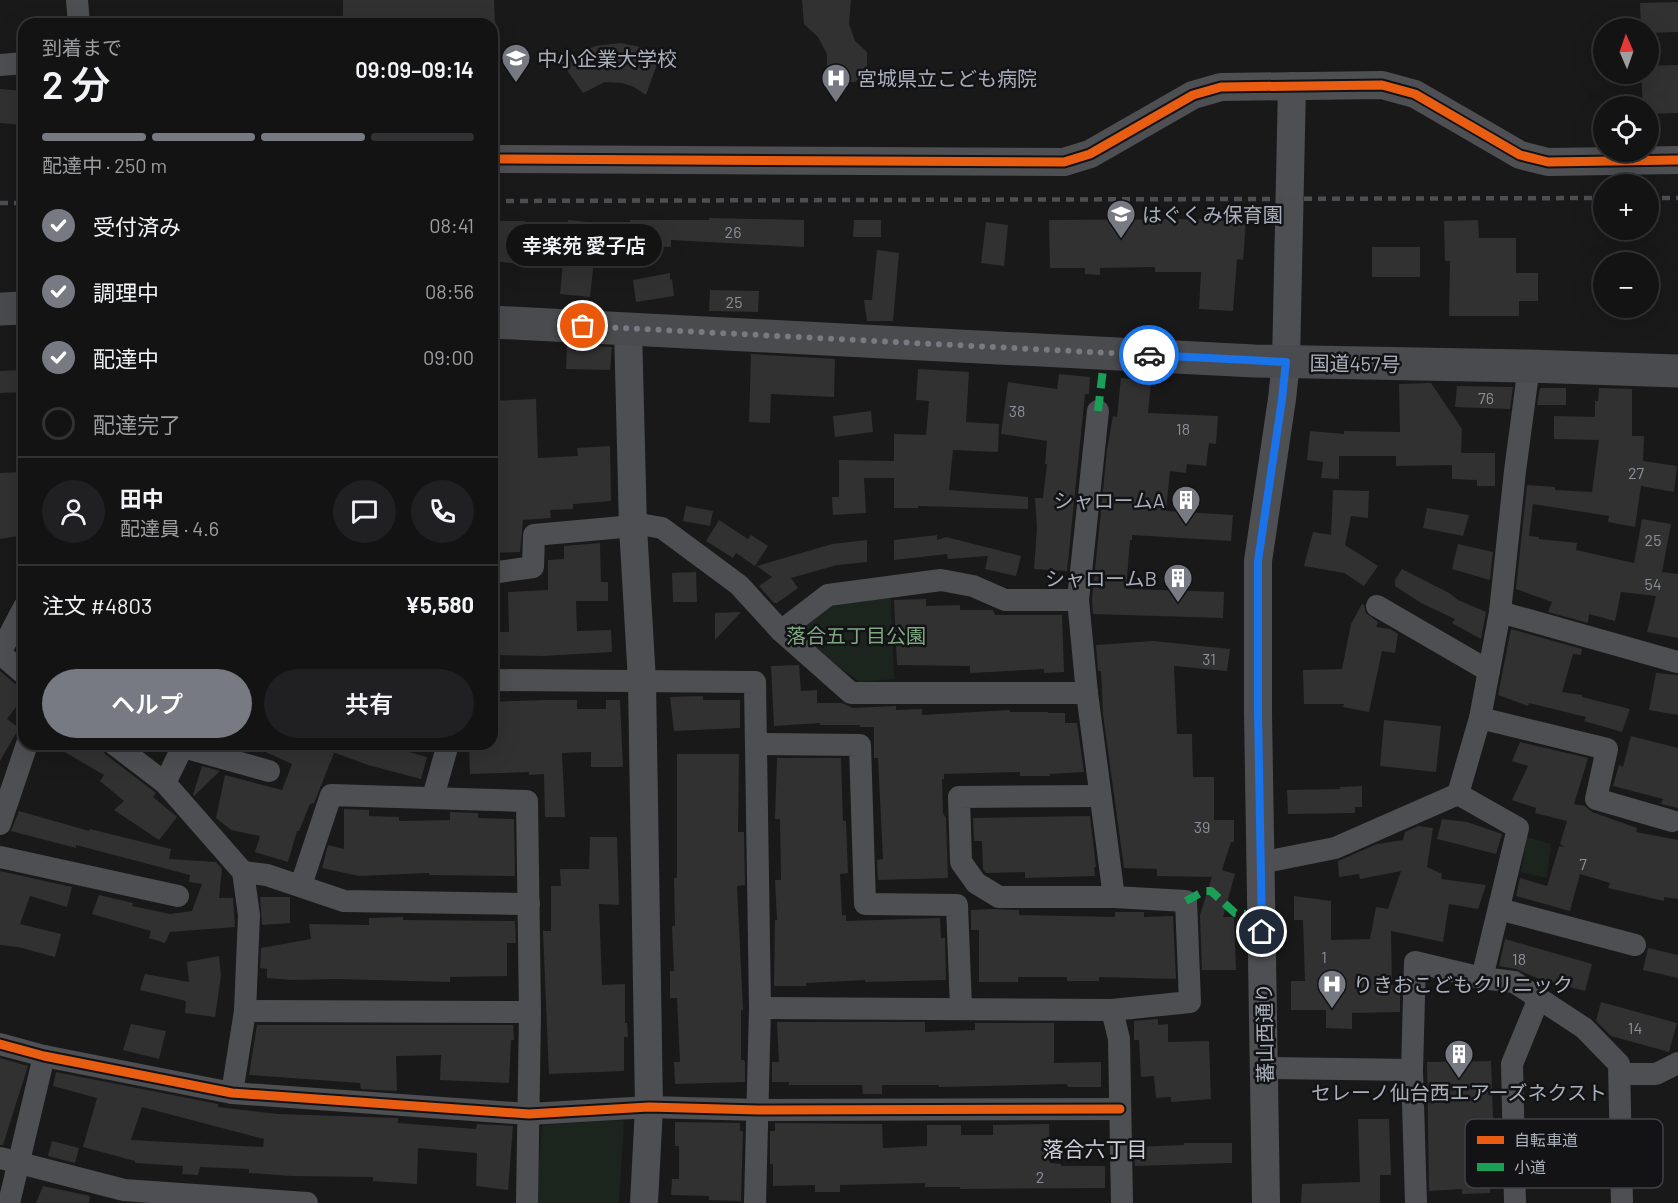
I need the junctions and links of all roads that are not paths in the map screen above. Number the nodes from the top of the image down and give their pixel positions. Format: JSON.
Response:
{"nodes":[{"id":1,"x":76,"y":0,"type":"edge"},
{"id":2,"x":78,"y":18,"type":"edge"},
{"id":3,"x":18,"y":64,"type":"edge"},
{"id":4,"x":0,"y":65,"type":"edge"},
{"id":5,"x":1292,"y":86,"type":"junction"},
{"id":6,"x":498,"y":159,"type":"edge"},
{"id":7,"x":1678,"y":160,"type":"edge"},
{"id":8,"x":18,"y":308,"type":"edge"},
{"id":9,"x":0,"y":309,"type":"edge"},
{"id":10,"x":498,"y":322,"type":"edge"},
{"id":11,"x":628,"y":328,"type":"junction"},
{"id":12,"x":1286,"y":362,"type":"junction"},
{"id":13,"x":1529,"y":366,"type":"junction"},
{"id":14,"x":1678,"y":371,"type":"edge"},
{"id":15,"x":1098,"y":411,"type":"dead end"},
{"id":16,"x":633,"y":527,"type":"junction"},
{"id":17,"x":498,"y":572,"type":"edge"},
{"id":18,"x":1078,"y":600,"type":"junction"},
{"id":19,"x":1377,"y":606,"type":"dead end"},
{"id":20,"x":1500,"y":612,"type":"junction"},
{"id":21,"x":18,"y":619,"type":"edge"},
{"id":22,"x":782,"y":631,"type":"junction"},
{"id":23,"x":0,"y":654,"type":"edge"},
{"id":24,"x":1677,"y":662,"type":"edge"},
{"id":25,"x":18,"y":669,"type":"edge"},
{"id":26,"x":1489,"y":671,"type":"junction"},
{"id":27,"x":498,"y":680,"type":"edge"},
{"id":28,"x":642,"y":681,"type":"junction"},
{"id":29,"x":1087,"y":693,"type":"junction"},
{"id":30,"x":1480,"y":718,"type":"junction"},
{"id":31,"x":756,"y":744,"type":"junction"},
{"id":32,"x":22,"y":750,"type":"edge"},
{"id":33,"x":122,"y":750,"type":"edge"},
{"id":34,"x":181,"y":750,"type":"edge"},
{"id":35,"x":200,"y":750,"type":"edge"},
{"id":36,"x":446,"y":750,"type":"edge"},
{"id":37,"x":9,"y":767,"type":"edge"},
{"id":38,"x":269,"y":771,"type":"dead end"},
{"id":39,"x":165,"y":783,"type":"junction"},
{"id":40,"x":1458,"y":794,"type":"junction"},
{"id":41,"x":1100,"y":796,"type":"junction"},
{"id":42,"x":433,"y":797,"type":"junction"},
{"id":43,"x":1672,"y":821,"type":"dead end"},
{"id":44,"x":0,"y":824,"type":"edge"},
{"id":45,"x":0,"y":857,"type":"edge"},
{"id":46,"x":1260,"y":863,"type":"junction"},
{"id":47,"x":243,"y":872,"type":"junction"},
{"id":48,"x":301,"y":885,"type":"junction"},
{"id":49,"x":178,"y":896,"type":"dead end"},
{"id":50,"x":1114,"y":897,"type":"junction"},
{"id":51,"x":529,"y":904,"type":"junction"},
{"id":52,"x":1499,"y":909,"type":"junction"},
{"id":53,"x":1635,"y":945,"type":"dead end"},
{"id":54,"x":1482,"y":978,"type":"junction"},
{"id":55,"x":1539,"y":998,"type":"junction"},
{"id":56,"x":760,"y":1008,"type":"junction"},
{"id":57,"x":961,"y":1008,"type":"junction"},
{"id":58,"x":1112,"y":1010,"type":"junction"},
{"id":59,"x":245,"y":1011,"type":"junction"},
{"id":60,"x":530,"y":1012,"type":"junction"},
{"id":61,"x":0,"y":1044,"type":"edge"},
{"id":62,"x":44,"y":1056,"type":"junction"},
{"id":63,"x":1678,"y":1063,"type":"edge"},
{"id":64,"x":1264,"y":1068,"type":"junction"},
{"id":65,"x":1412,"y":1070,"type":"junction"},
{"id":66,"x":1620,"y":1074,"type":"junction"},
{"id":67,"x":232,"y":1093,"type":"junction"},
{"id":68,"x":649,"y":1107,"type":"junction"},
{"id":69,"x":1120,"y":1109,"type":"junction"},
{"id":70,"x":758,"y":1110,"type":"junction"},
{"id":71,"x":530,"y":1114,"type":"junction"},
{"id":72,"x":1513,"y":1119,"type":"edge"},
{"id":73,"x":1621,"y":1119,"type":"edge"},
{"id":74,"x":10,"y":1161,"type":"edge"},
{"id":75,"x":1515,"y":1188,"type":"edge"},
{"id":76,"x":1622,"y":1188,"type":"edge"},
{"id":77,"x":9,"y":1203,"type":"edge"},
{"id":78,"x":307,"y":1203,"type":"edge"},
{"id":79,"x":527,"y":1203,"type":"edge"},
{"id":80,"x":644,"y":1203,"type":"edge"},
{"id":81,"x":755,"y":1203,"type":"edge"},
{"id":82,"x":1122,"y":1203,"type":"edge"},
{"id":83,"x":1266,"y":1203,"type":"edge"},
{"id":84,"x":1416,"y":1203,"type":"edge"},
{"id":85,"x":1515,"y":1203,"type":"edge"},
{"id":86,"x":1622,"y":1203,"type":"edge"}],
"edges":[{"from":1,"to":2,"type":"street"},
{"from":3,"to":4,"type":"street"},
{"from":5,"to":6,"type":"street"},
{"from":5,"to":7,"type":"street"},
{"from":5,"to":12,"type":"street","name":"蕃山西通り"},
{"from":8,"to":9,"type":"highway"},
{"from":10,"to":11,"type":"highway","name":"国道457号"},
{"from":11,"to":12,"type":"highway","name":"国道457号"},
{"from":11,"to":16,"type":"street"},
{"from":12,"to":13,"type":"highway","name":"国道457号"},
{"from":12,"to":46,"type":"street","name":"蕃山西通り"},
{"from":13,"to":14,"type":"highway","name":"国道457号"},
{"from":13,"to":20,"type":"street"},
{"from":15,"to":18,"type":"street"},
{"from":16,"to":17,"type":"street"},
{"from":16,"to":22,"type":"street"},
{"from":16,"to":28,"type":"street"},
{"from":18,"to":22,"type":"street"},
{"from":18,"to":29,"type":"street"},
{"from":19,"to":26,"type":"street"},
{"from":20,"to":24,"type":"street"},
{"from":20,"to":26,"type":"street"},
{"from":21,"to":23,"type":"street"},
{"from":22,"to":29,"type":"street"},
{"from":23,"to":25,"type":"street"},
{"from":26,"to":30,"type":"street"},
{"from":27,"to":28,"type":"street"},
{"from":28,"to":31,"type":"street"},
{"from":28,"to":68,"type":"street"},
{"from":29,"to":41,"type":"street"},
{"from":30,"to":40,"type":"street"},
{"from":30,"to":43,"type":"street"},
{"from":31,"to":56,"type":"street"},
{"from":31,"to":57,"type":"street"},
{"from":32,"to":37,"type":"street"},
{"from":33,"to":39,"type":"street"},
{"from":34,"to":39,"type":"street"},
{"from":35,"to":38,"type":"street"},
{"from":36,"to":42,"type":"street"},
{"from":37,"to":44,"type":"street"},
{"from":39,"to":47,"type":"street"},
{"from":40,"to":46,"type":"street"},
{"from":40,"to":52,"type":"street"},
{"from":41,"to":50,"type":"street"},
{"from":41,"to":50,"type":"street"},
{"from":42,"to":48,"type":"street"},
{"from":42,"to":51,"type":"street"},
{"from":45,"to":49,"type":"street"},
{"from":46,"to":64,"type":"street","name":"蕃山西通り"},
{"from":47,"to":48,"type":"street"},
{"from":47,"to":59,"type":"street"},
{"from":48,"to":51,"type":"street"},
{"from":50,"to":58,"type":"street"},
{"from":51,"to":60,"type":"street"},
{"from":52,"to":53,"type":"street"},
{"from":52,"to":54,"type":"street"},
{"from":54,"to":55,"type":"street"},
{"from":54,"to":65,"type":"street"},
{"from":55,"to":66,"type":"street"},
{"from":55,"to":72,"type":"street"},
{"from":56,"to":57,"type":"street"},
{"from":56,"to":70,"type":"street"},
{"from":57,"to":58,"type":"street"},
{"from":58,"to":69,"type":"street"},
{"from":59,"to":60,"type":"street"},
{"from":59,"to":67,"type":"street"},
{"from":60,"to":71,"type":"street"},
{"from":61,"to":62,"type":"street"},
{"from":62,"to":67,"type":"street"},
{"from":62,"to":74,"type":"street"},
{"from":63,"to":66,"type":"street"},
{"from":64,"to":65,"type":"street"},
{"from":64,"to":83,"type":"street","name":"蕃山西通り"},
{"from":65,"to":84,"type":"street"},
{"from":66,"to":73,"type":"street"},
{"from":67,"to":71,"type":"street"},
{"from":68,"to":70,"type":"street"},
{"from":68,"to":71,"type":"street"},
{"from":68,"to":80,"type":"street"},
{"from":69,"to":70,"type":"street"},
{"from":69,"to":82,"type":"street"},
{"from":70,"to":81,"type":"street"},
{"from":71,"to":79,"type":"street"},
{"from":74,"to":77,"type":"street"},
{"from":74,"to":78,"type":"street"},
{"from":75,"to":85,"type":"street"},
{"from":76,"to":86,"type":"street"}]}
